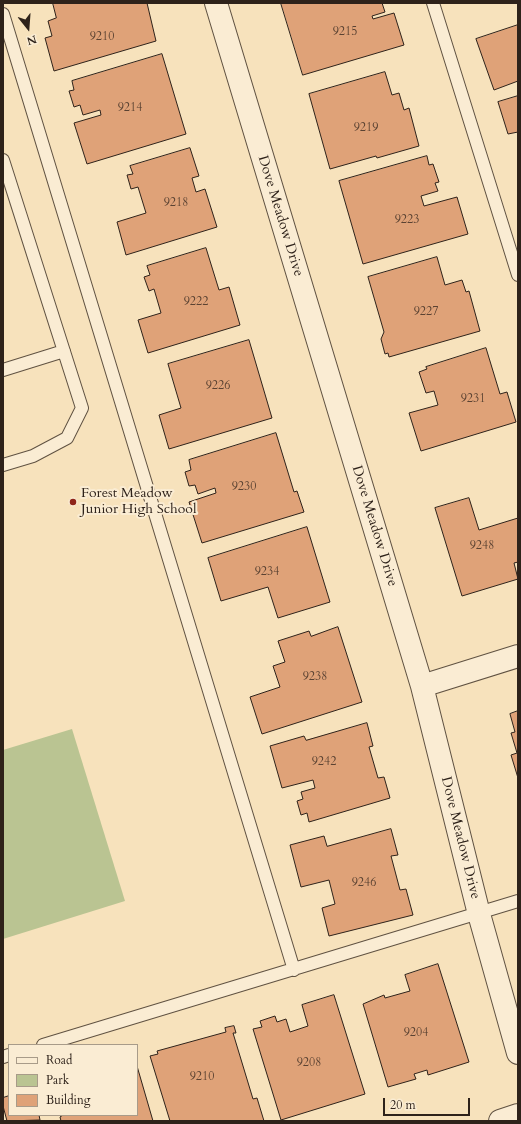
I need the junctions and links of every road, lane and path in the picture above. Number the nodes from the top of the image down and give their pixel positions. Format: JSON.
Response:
{"nodes":[{"id":1,"x":216,"y":3,"type":"edge"},
{"id":2,"x":433,"y":3,"type":"edge"},
{"id":3,"x":3,"y":14,"type":"edge"},
{"id":4,"x":3,"y":160,"type":"edge"},
{"id":5,"x":6,"y":183,"type":"edge"},
{"id":6,"x":518,"y":275,"type":"edge"},
{"id":7,"x":64,"y":351,"type":"junction"},
{"id":8,"x":3,"y":370,"type":"edge"},
{"id":9,"x":3,"y":465,"type":"edge"},
{"id":10,"x":518,"y":656,"type":"edge"},
{"id":11,"x":422,"y":686,"type":"junction"},
{"id":12,"x":518,"y":901,"type":"edge"},
{"id":13,"x":479,"y":914,"type":"junction"},
{"id":14,"x":294,"y":970,"type":"junction"},
{"id":15,"x":46,"y":1044,"type":"edge"},
{"id":16,"x":518,"y":1053,"type":"edge"},
{"id":17,"x":518,"y":1116,"type":"edge"},
{"id":18,"x":500,"y":1121,"type":"edge"}],
"edges":[{"from":1,"to":11,"type":"street","name":"Dove Meadow Drive"},
{"from":2,"to":6,"type":"lane"},
{"from":3,"to":14,"type":"lane"},
{"from":4,"to":5,"type":"lane"},
{"from":5,"to":7,"type":"lane"},
{"from":7,"to":8,"type":"lane"},
{"from":7,"to":9,"type":"lane"},
{"from":10,"to":11,"type":"street"},
{"from":11,"to":13,"type":"street","name":"Dove Meadow Drive"},
{"from":12,"to":13,"type":"lane"},
{"from":13,"to":14,"type":"lane"},
{"from":13,"to":16,"type":"street","name":"Dove Meadow Drive"},
{"from":14,"to":15,"type":"lane"},
{"from":17,"to":18,"type":"street"}]}
